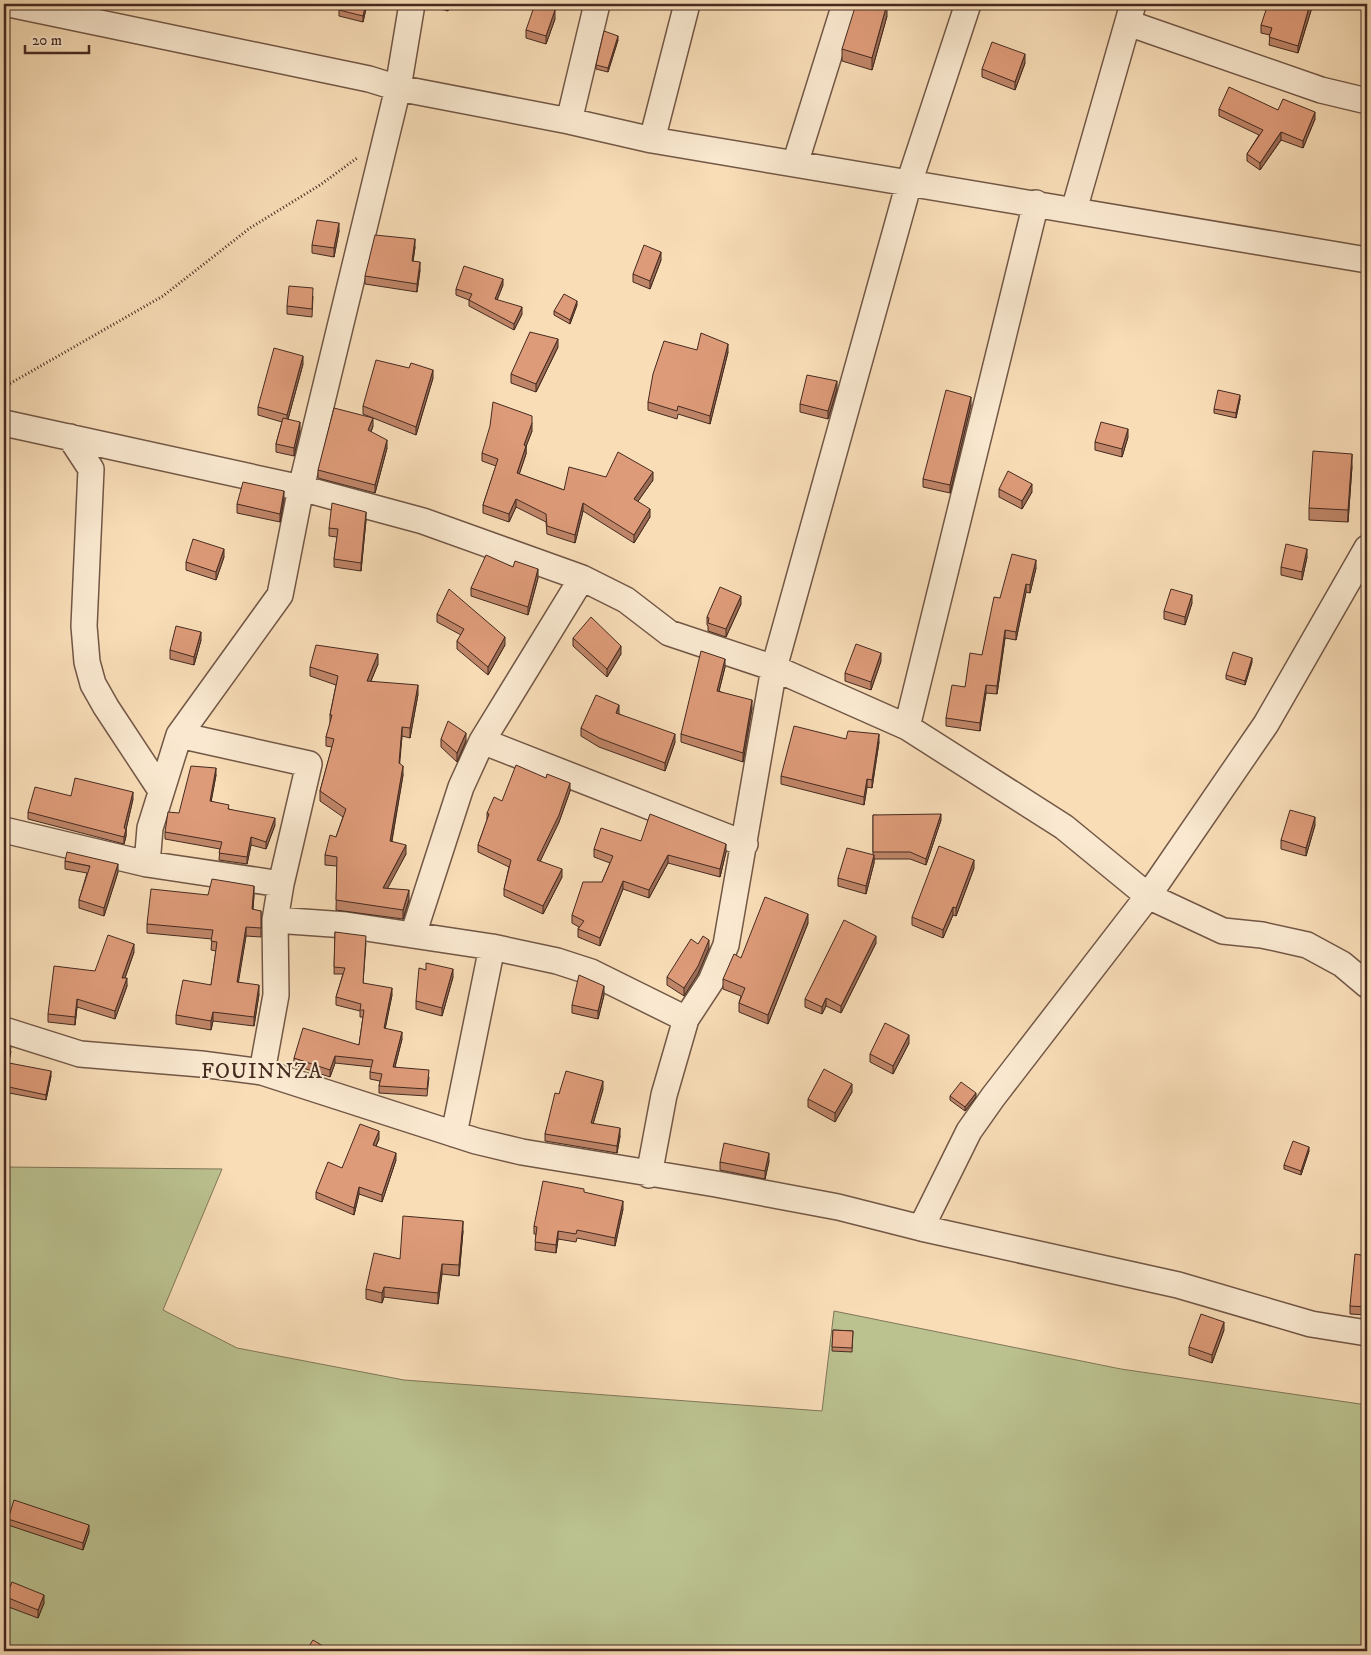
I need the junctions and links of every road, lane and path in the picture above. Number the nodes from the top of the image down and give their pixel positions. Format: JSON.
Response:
{"nodes":[{"id":1,"x":9,"y":4,"type":"edge"},
{"id":2,"x":412,"y":4,"type":"edge"},
{"id":3,"x":597,"y":4,"type":"edge"},
{"id":4,"x":687,"y":4,"type":"edge"},
{"id":5,"x":845,"y":4,"type":"edge"},
{"id":6,"x":968,"y":4,"type":"edge"},
{"id":7,"x":1130,"y":13,"type":"edge"},
{"id":8,"x":111,"y":14,"type":"edge"},
{"id":9,"x":398,"y":88,"type":"junction"},
{"id":10,"x":1367,"y":100,"type":"edge"},
{"id":11,"x":569,"y":121,"type":"junction"},
{"id":12,"x":387,"y":136,"type":"junction"},
{"id":13,"x":652,"y":140,"type":"junction"},
{"id":14,"x":795,"y":164,"type":"junction"},
{"id":15,"x":909,"y":183,"type":"junction"},
{"id":16,"x":1036,"y":203,"type":"junction"},
{"id":17,"x":1074,"y":210,"type":"junction"},
{"id":18,"x":1367,"y":260,"type":"edge"},
{"id":19,"x":4,"y":387,"type":"edge"},
{"id":20,"x":4,"y":423,"type":"edge"},
{"id":21,"x":70,"y":437,"type":"junction"},
{"id":22,"x":301,"y":488,"type":"junction"},
{"id":23,"x":1367,"y":548,"type":"edge"},
{"id":24,"x":582,"y":578,"type":"junction"},
{"id":25,"x":774,"y":668,"type":"junction"},
{"id":26,"x":908,"y":727,"type":"junction"},
{"id":27,"x":179,"y":735,"type":"junction"},
{"id":28,"x":482,"y":741,"type":"junction"},
{"id":29,"x":160,"y":789,"type":"junction"},
{"id":30,"x":4,"y":830,"type":"edge"},
{"id":31,"x":745,"y":844,"type":"junction"},
{"id":32,"x":148,"y":864,"type":"junction"},
{"id":33,"x":281,"y":884,"type":"junction"},
{"id":34,"x":1148,"y":896,"type":"junction"},
{"id":35,"x":275,"y":920,"type":"junction"},
{"id":36,"x":413,"y":935,"type":"junction"},
{"id":37,"x":492,"y":947,"type":"junction"},
{"id":38,"x":1367,"y":985,"type":"edge"},
{"id":39,"x":686,"y":1019,"type":"junction"},
{"id":40,"x":4,"y":1030,"type":"edge"},
{"id":41,"x":262,"y":1072,"type":"junction"},
{"id":42,"x":454,"y":1134,"type":"junction"},
{"id":43,"x":648,"y":1175,"type":"junction"},
{"id":44,"x":921,"y":1228,"type":"junction"},
{"id":45,"x":1367,"y":1334,"type":"edge"}],
"edges":[{"from":1,"to":8,"type":"street"},
{"from":2,"to":9,"type":"street"},
{"from":3,"to":11,"type":"street"},
{"from":4,"to":13,"type":"street"},
{"from":5,"to":14,"type":"street"},
{"from":6,"to":15,"type":"street"},
{"from":7,"to":10,"type":"street"},
{"from":7,"to":17,"type":"street"},
{"from":8,"to":9,"type":"street"},
{"from":9,"to":11,"type":"street"},
{"from":9,"to":12,"type":"street"},
{"from":11,"to":13,"type":"street"},
{"from":12,"to":19,"type":"path"},
{"from":12,"to":22,"type":"street"},
{"from":13,"to":14,"type":"street"},
{"from":14,"to":15,"type":"street"},
{"from":15,"to":16,"type":"street"},
{"from":15,"to":25,"type":"street"},
{"from":16,"to":17,"type":"street"},
{"from":16,"to":26,"type":"street"},
{"from":17,"to":18,"type":"street"},
{"from":20,"to":21,"type":"street"},
{"from":21,"to":22,"type":"street"},
{"from":21,"to":29,"type":"street"},
{"from":22,"to":24,"type":"street"},
{"from":22,"to":27,"type":"street"},
{"from":23,"to":34,"type":"street"},
{"from":24,"to":25,"type":"street"},
{"from":24,"to":28,"type":"street"},
{"from":25,"to":26,"type":"street"},
{"from":25,"to":31,"type":"street"},
{"from":26,"to":34,"type":"street"},
{"from":27,"to":29,"type":"street"},
{"from":27,"to":33,"type":"street"},
{"from":28,"to":31,"type":"street"},
{"from":28,"to":36,"type":"street"},
{"from":29,"to":32,"type":"street"},
{"from":30,"to":32,"type":"street"},
{"from":31,"to":39,"type":"street"},
{"from":32,"to":33,"type":"street"},
{"from":33,"to":35,"type":"street"},
{"from":34,"to":38,"type":"street"},
{"from":34,"to":44,"type":"street"},
{"from":35,"to":36,"type":"street"},
{"from":35,"to":41,"type":"street"},
{"from":36,"to":37,"type":"street"},
{"from":37,"to":39,"type":"street"},
{"from":37,"to":42,"type":"street"},
{"from":39,"to":43,"type":"street"},
{"from":40,"to":41,"type":"street"},
{"from":41,"to":42,"type":"street"},
{"from":42,"to":43,"type":"street"},
{"from":43,"to":44,"type":"street"},
{"from":44,"to":45,"type":"street"}]}
